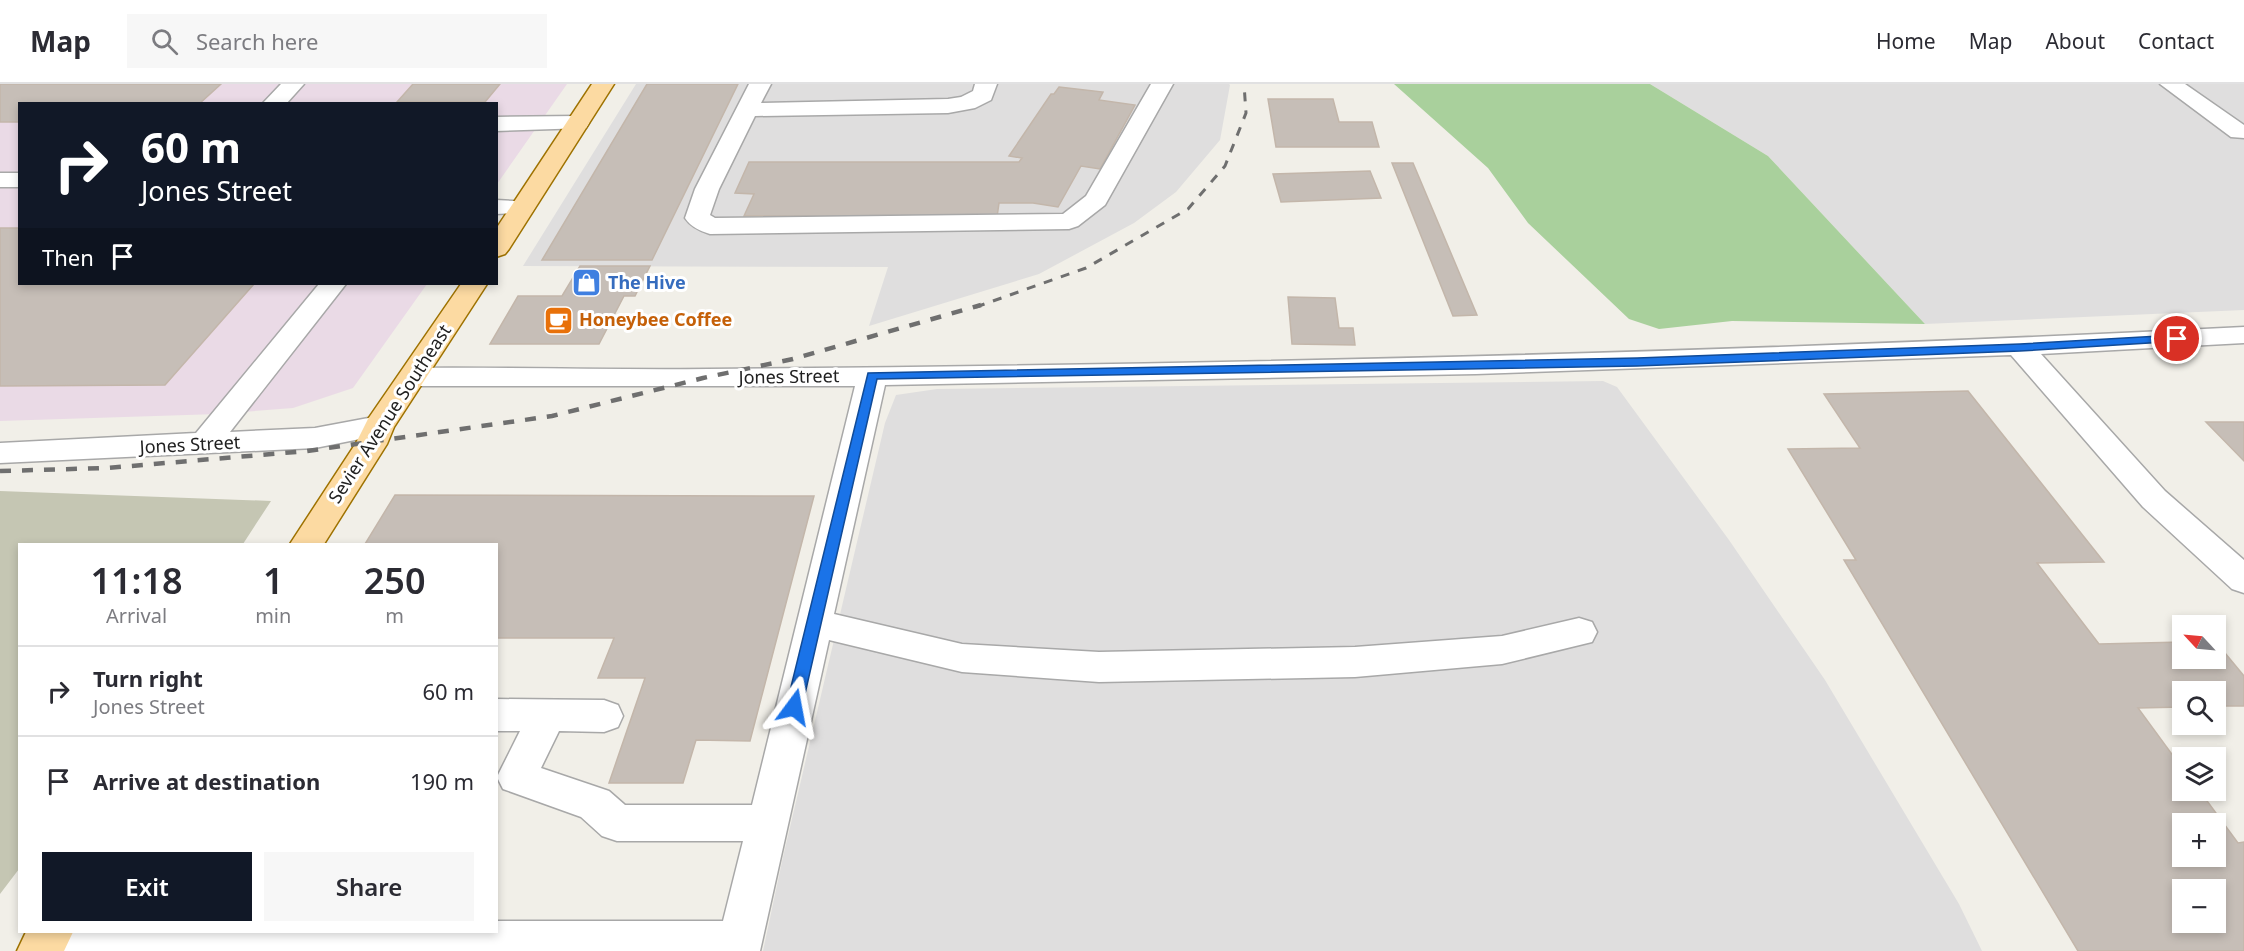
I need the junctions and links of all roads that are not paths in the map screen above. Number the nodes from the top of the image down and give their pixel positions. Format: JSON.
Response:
{"nodes":[{"id":1,"x":293,"y":84,"type":"edge"},
{"id":2,"x":603,"y":84,"type":"edge"},
{"id":3,"x":760,"y":84,"type":"edge"},
{"id":4,"x":986,"y":84,"type":"edge"},
{"id":5,"x":1162,"y":84,"type":"edge"},
{"id":6,"x":2171,"y":84,"type":"edge"},
{"id":7,"x":275,"y":102,"type":"edge"},
{"id":8,"x":747,"y":110,"type":"junction"},
{"id":9,"x":578,"y":123,"type":"junction"},
{"id":10,"x":498,"y":124,"type":"edge"},
{"id":11,"x":2239,"y":132,"type":"dead end"},
{"id":12,"x":0,"y":180,"type":"edge"},
{"id":13,"x":18,"y":180,"type":"edge"},
{"id":14,"x":498,"y":207,"type":"edge"},
{"id":15,"x":523,"y":207,"type":"junction"},
{"id":16,"x":498,"y":246,"type":"edge"},
{"id":17,"x":332,"y":285,"type":"edge"},
{"id":18,"x":473,"y":285,"type":"edge"},
{"id":19,"x":2244,"y":335,"type":"edge"},
{"id":20,"x":2020,"y":348,"type":"junction"},
{"id":21,"x":872,"y":376,"type":"junction"},
{"id":22,"x":414,"y":377,"type":"junction"},
{"id":23,"x":379,"y":426,"type":"junction"},
{"id":24,"x":203,"y":444,"type":"junction"},
{"id":25,"x":0,"y":453,"type":"edge"},
{"id":26,"x":308,"y":543,"type":"edge"},
{"id":27,"x":2244,"y":580,"type":"edge"},
{"id":28,"x":814,"y":623,"type":"junction"},
{"id":29,"x":1579,"y":632,"type":"dead end"},
{"id":30,"x":498,"y":715,"type":"edge"},
{"id":31,"x":547,"y":716,"type":"junction"},
{"id":32,"x":604,"y":716,"type":"dead end"},
{"id":33,"x":767,"y":823,"type":"junction"},
{"id":34,"x":153,"y":938,"type":"edge"},
{"id":35,"x":45,"y":942,"type":"edge"},
{"id":36,"x":739,"y":947,"type":"edge"}],
"edges":[{"from":1,"to":7,"type":"street"},
{"from":2,"to":9,"type":"main road"},
{"from":3,"to":8,"type":"street"},
{"from":4,"to":8,"type":"street"},
{"from":5,"to":8,"type":"street"},
{"from":6,"to":11,"type":"street"},
{"from":9,"to":10,"type":"street"},
{"from":9,"to":15,"type":"main road"},
{"from":12,"to":13,"type":"street"},
{"from":14,"to":15,"type":"street"},
{"from":15,"to":16,"type":"main road"},
{"from":17,"to":24,"type":"street"},
{"from":18,"to":22,"type":"main road","name":"Sevier Avenue Southeast"},
{"from":19,"to":20,"type":"street","name":"Jones Street"},
{"from":20,"to":21,"type":"street","name":"Jones Street"},
{"from":20,"to":27,"type":"street"},
{"from":21,"to":22,"type":"street","name":"Jones Street"},
{"from":21,"to":28,"type":"street"},
{"from":22,"to":23,"type":"main road","name":"Sevier Avenue Southeast"},
{"from":23,"to":24,"type":"street","name":"Jones Street"},
{"from":23,"to":26,"type":"main road","name":"Sevier Avenue Southeast"},
{"from":24,"to":25,"type":"street","name":"Jones Street"},
{"from":28,"to":29,"type":"street"},
{"from":28,"to":33,"type":"street"},
{"from":30,"to":31,"type":"street"},
{"from":31,"to":32,"type":"street"},
{"from":31,"to":33,"type":"street"},
{"from":33,"to":36,"type":"street"},
{"from":34,"to":35,"type":"street"},
{"from":34,"to":36,"type":"street"}]}
